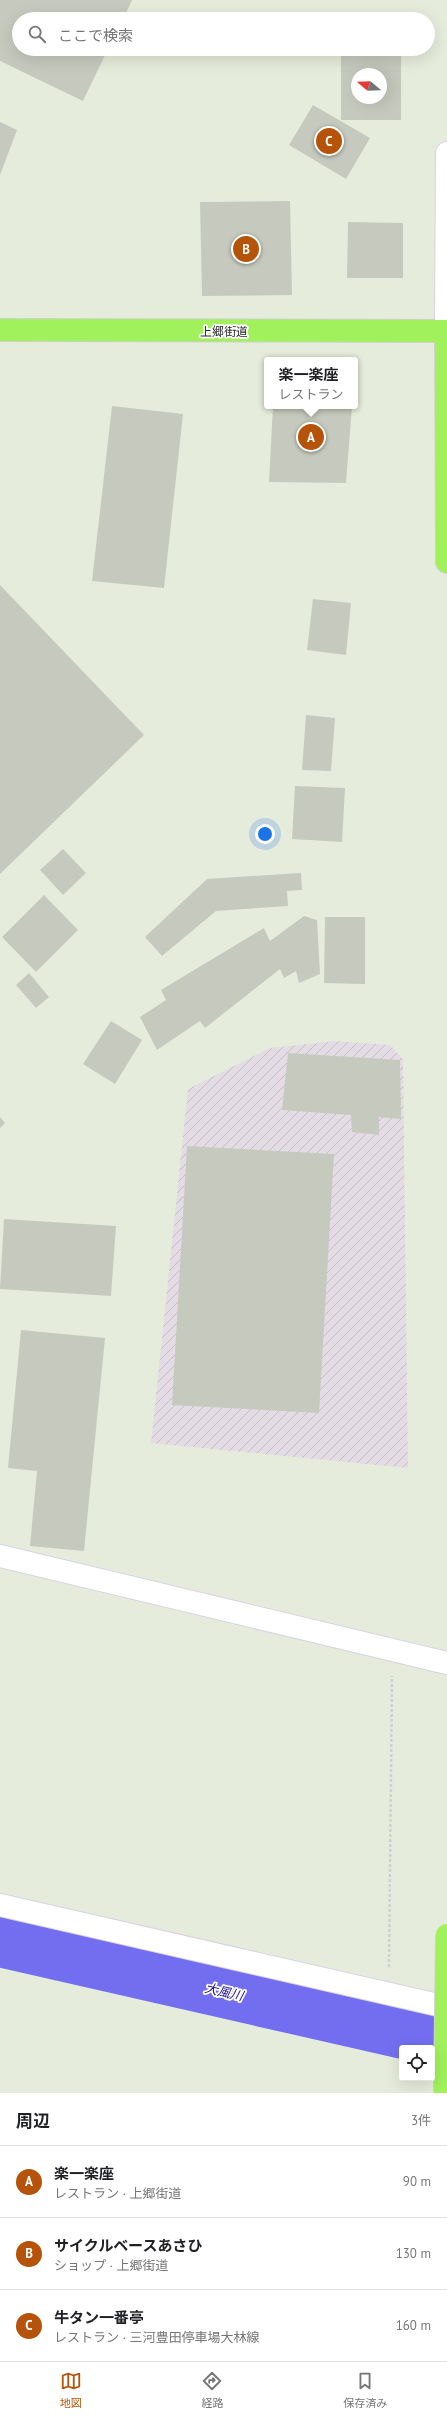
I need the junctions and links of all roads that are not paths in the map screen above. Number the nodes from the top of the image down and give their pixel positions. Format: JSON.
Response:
{"nodes":[{"id":1,"x":447,"y":153,"type":"edge"},
{"id":2,"x":0,"y":330,"type":"edge"},
{"id":3,"x":446,"y":332,"type":"edge"},
{"id":4,"x":447,"y":562,"type":"edge"},
{"id":5,"x":0,"y":1556,"type":"edge"},
{"id":6,"x":447,"y":1663,"type":"edge"},
{"id":7,"x":0,"y":1905,"type":"edge"},
{"id":8,"x":447,"y":1935,"type":"edge"},
{"id":9,"x":447,"y":2007,"type":"edge"},
{"id":10,"x":445,"y":2093,"type":"edge"}],
"edges":[{"from":1,"to":3,"type":"street"},
{"from":2,"to":3,"type":"main road","name":"上郷街道"},
{"from":3,"to":4,"type":"main road"},
{"from":5,"to":6,"type":"street"},
{"from":7,"to":9,"type":"street"},
{"from":8,"to":10,"type":"main road","bridge":true}]}
